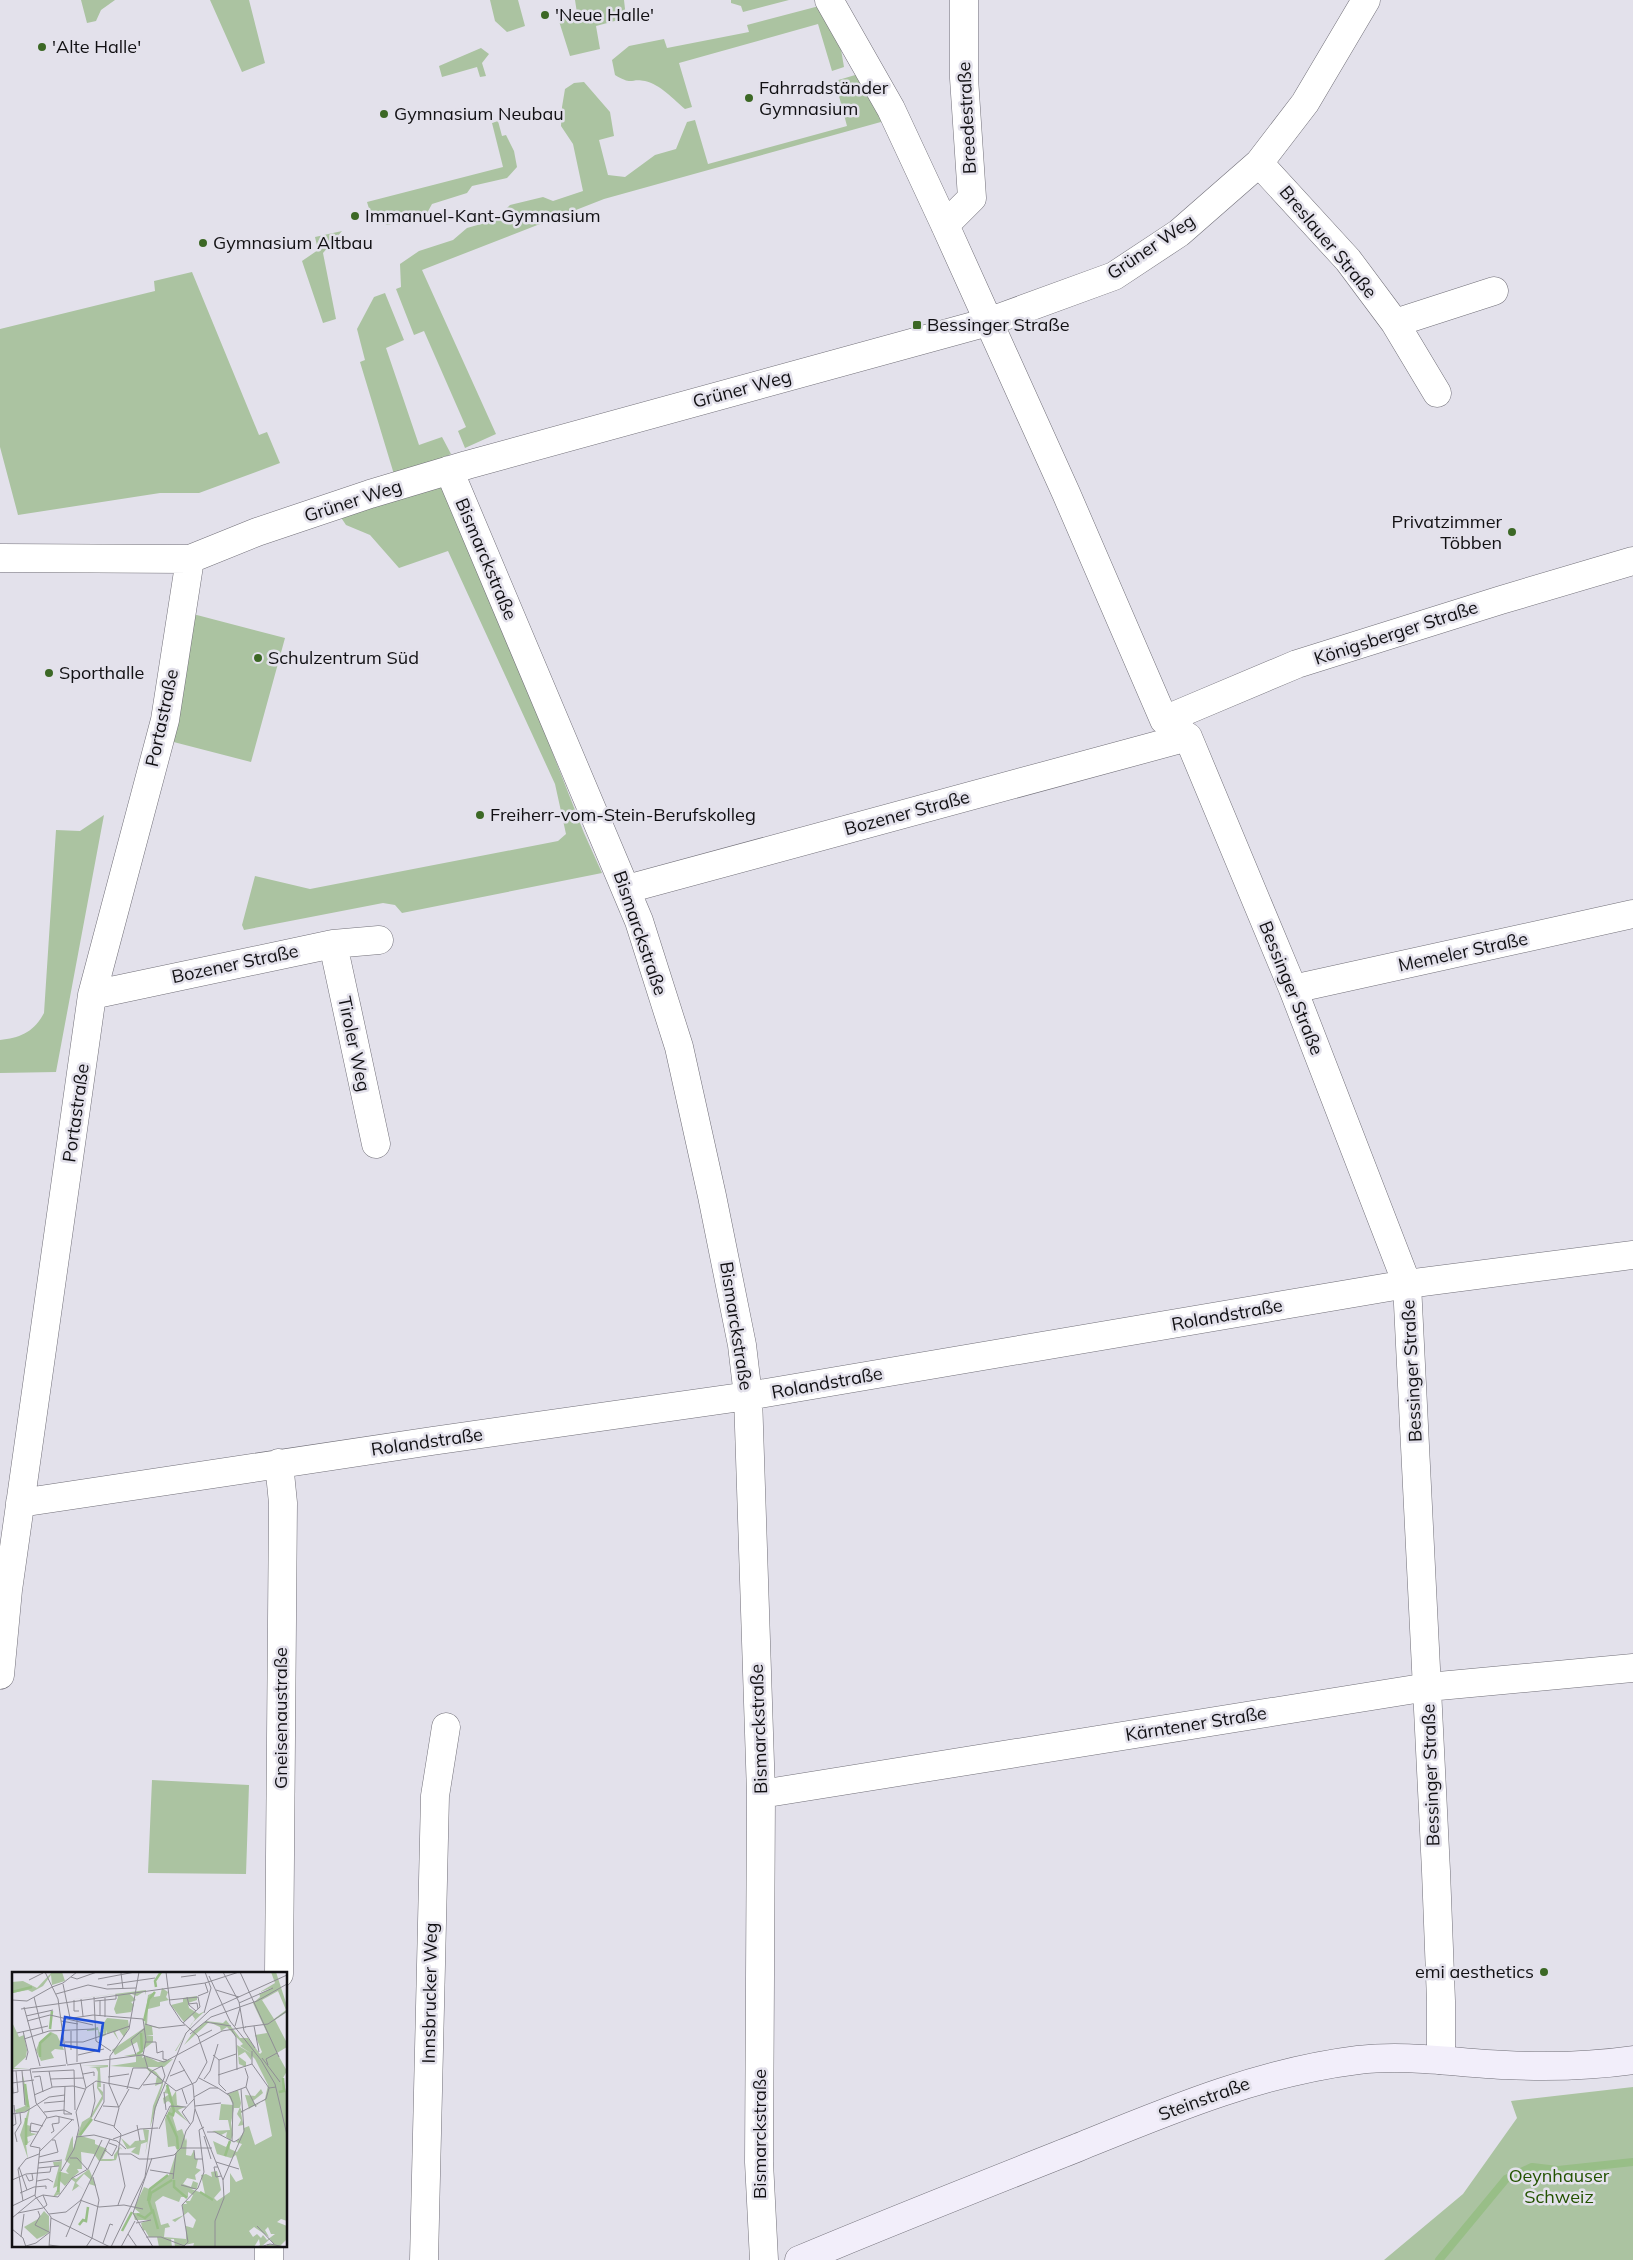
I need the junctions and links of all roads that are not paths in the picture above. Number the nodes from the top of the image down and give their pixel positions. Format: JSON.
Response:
{"nodes":[{"id":1,"x":829,"y":0,"type":"edge"},
{"id":2,"x":964,"y":0,"type":"edge"},
{"id":3,"x":1366,"y":0,"type":"edge"},
{"id":4,"x":1259,"y":163,"type":"junction"},
{"id":5,"x":945,"y":225,"type":"junction"},
{"id":6,"x":1494,"y":291,"type":"dead end"},
{"id":7,"x":988,"y":322,"type":"junction"},
{"id":8,"x":1395,"y":323,"type":"junction"},
{"id":9,"x":1437,"y":393,"type":"dead end"},
{"id":10,"x":449,"y":470,"type":"junction"},
{"id":11,"x":0,"y":558,"type":"edge"},
{"id":12,"x":190,"y":559,"type":"junction"},
{"id":13,"x":1633,"y":561,"type":"edge"},
{"id":14,"x":1164,"y":720,"type":"junction"},
{"id":15,"x":1188,"y":737,"type":"junction"},
{"id":16,"x":627,"y":889,"type":"junction"},
{"id":17,"x":1633,"y":914,"type":"edge"},
{"id":18,"x":379,"y":940,"type":"dead end"},
{"id":19,"x":333,"y":944,"type":"junction"},
{"id":20,"x":1293,"y":989,"type":"junction"},
{"id":21,"x":92,"y":995,"type":"junction"},
{"id":22,"x":376,"y":1144,"type":"dead end"},
{"id":23,"x":1633,"y":1255,"type":"edge"},
{"id":24,"x":1407,"y":1284,"type":"junction"},
{"id":25,"x":748,"y":1396,"type":"junction"},
{"id":26,"x":279,"y":1463,"type":"junction"},
{"id":27,"x":20,"y":1503,"type":"junction"},
{"id":28,"x":4,"y":1593,"type":"edge"},
{"id":29,"x":1633,"y":1668,"type":"edge"},
{"id":30,"x":0,"y":1675,"type":"edge"},
{"id":31,"x":1428,"y":1687,"type":"junction"},
{"id":32,"x":446,"y":1727,"type":"dead end"},
{"id":33,"x":761,"y":1794,"type":"junction"},
{"id":34,"x":279,"y":1972,"type":"edge"},
{"id":35,"x":1441,"y":2060,"type":"junction"},
{"id":36,"x":1633,"y":2060,"type":"edge"},
{"id":37,"x":424,"y":2260,"type":"edge"},
{"id":38,"x":764,"y":2260,"type":"edge"},
{"id":39,"x":800,"y":2260,"type":"edge"}],
"edges":[{"from":1,"to":5,"type":"street"},
{"from":2,"to":5,"type":"street","name":"Breedestraße"},
{"from":3,"to":4,"type":"street","name":"Grüner Weg"},
{"from":4,"to":7,"type":"street","name":"Grüner Weg"},
{"from":4,"to":8,"type":"street","name":"Breslauer Straße"},
{"from":5,"to":7,"type":"street"},
{"from":6,"to":8,"type":"street"},
{"from":7,"to":10,"type":"street","name":"Grüner Weg"},
{"from":7,"to":14,"type":"street"},
{"from":8,"to":9,"type":"street","name":"Breslauer Straße"},
{"from":10,"to":12,"type":"street","name":"Grüner Weg"},
{"from":10,"to":16,"type":"street","name":"Bismarckstraße"},
{"from":11,"to":12,"type":"street","name":"Grüner Weg"},
{"from":12,"to":21,"type":"street","name":"Portastraße"},
{"from":13,"to":14,"type":"street","name":"Königsberger Straße"},
{"from":14,"to":15,"type":"street"},
{"from":15,"to":16,"type":"street","name":"Bozener Straße"},
{"from":15,"to":20,"type":"street","name":"Bessinger Straße"},
{"from":16,"to":25,"type":"street","name":"Bismarckstraße"},
{"from":17,"to":20,"type":"street","name":"Memeler Straße"},
{"from":18,"to":19,"type":"street","name":"Bozener Straße"},
{"from":19,"to":21,"type":"street","name":"Bozener Straße"},
{"from":19,"to":22,"type":"street","name":"Tiroler Weg"},
{"from":20,"to":24,"type":"street","name":"Bessinger Straße"},
{"from":21,"to":27,"type":"street","name":"Portastraße"},
{"from":23,"to":24,"type":"street","name":"Rolandstraße"},
{"from":24,"to":25,"type":"street","name":"Rolandstraße"},
{"from":24,"to":31,"type":"street","name":"Bessinger Straße"},
{"from":25,"to":26,"type":"street","name":"Rolandstraße"},
{"from":25,"to":33,"type":"street","name":"Bismarckstraße"},
{"from":26,"to":27,"type":"street","name":"Rolandstraße"},
{"from":26,"to":34,"type":"street","name":"Gneisenaustraße"},
{"from":27,"to":28,"type":"street","name":"Portastraße"},
{"from":28,"to":30,"type":"street","name":"Portastraße"},
{"from":29,"to":31,"type":"street","name":"Kärntener Straße"},
{"from":31,"to":33,"type":"street","name":"Kärntener Straße"},
{"from":31,"to":35,"type":"street","name":"Bessinger Straße"},
{"from":32,"to":37,"type":"street","name":"Innsbrucker Weg"},
{"from":33,"to":38,"type":"street","name":"Bismarckstraße"},
{"from":35,"to":36,"type":"main road","name":"Steinstraße"},
{"from":35,"to":39,"type":"main road","name":"Steinstraße"}]}
